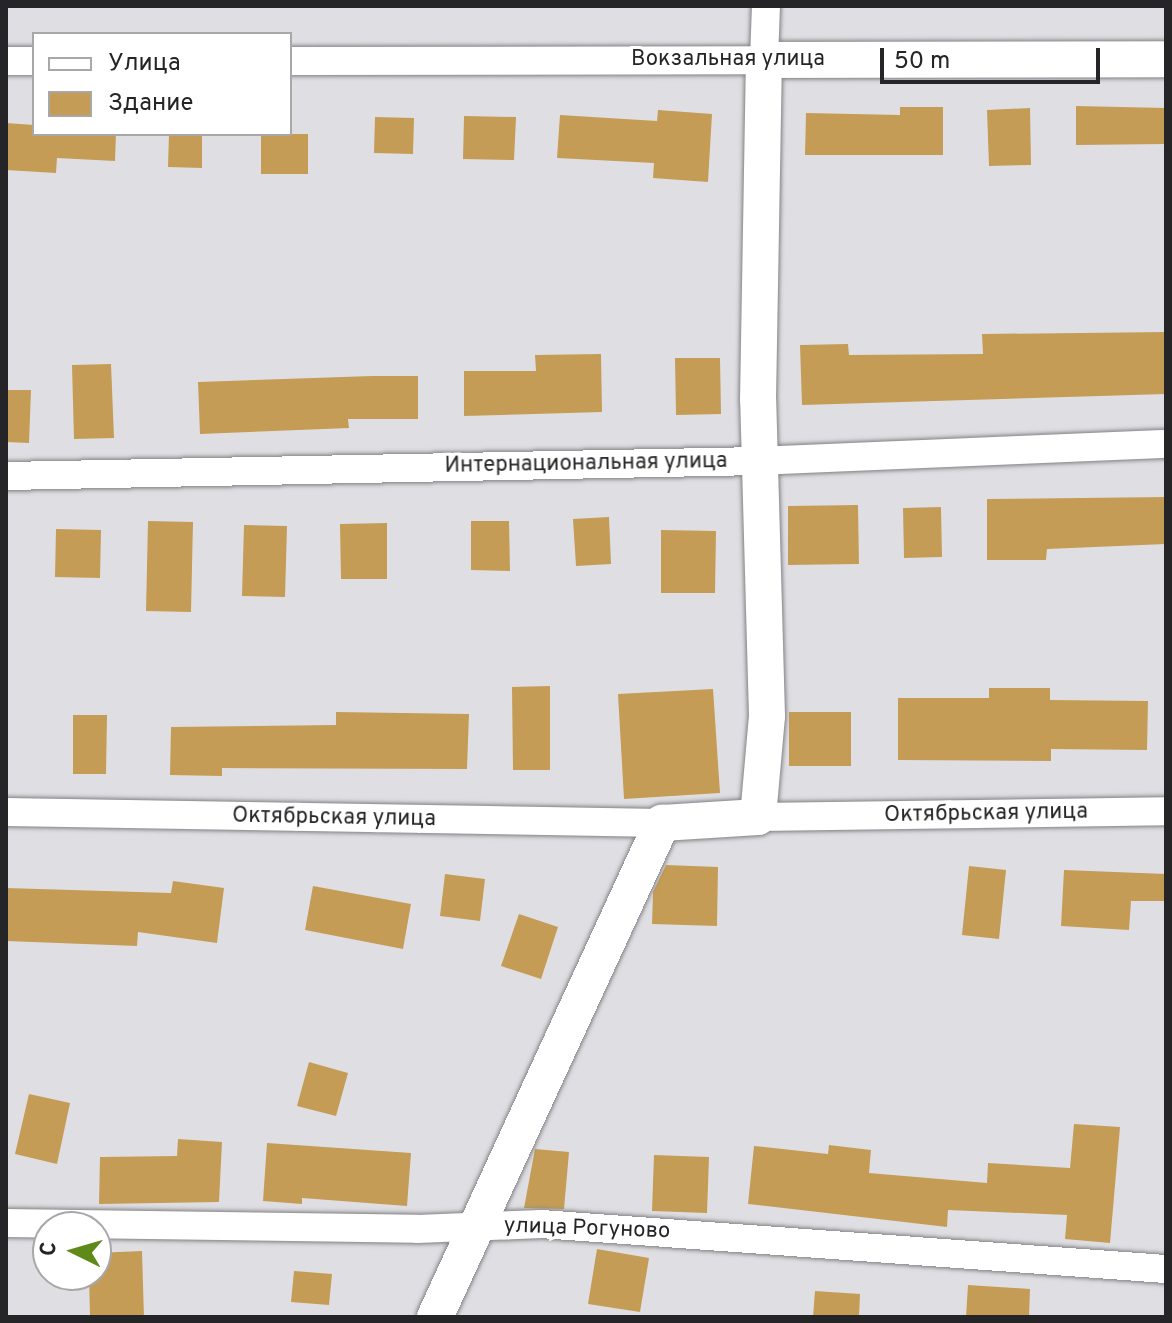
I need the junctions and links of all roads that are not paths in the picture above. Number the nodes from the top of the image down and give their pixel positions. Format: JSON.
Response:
{"nodes":[{"id":1,"x":766,"y":6,"type":"edge"},
{"id":2,"x":1166,"y":59,"type":"edge"},
{"id":3,"x":764,"y":60,"type":"junction"},
{"id":4,"x":6,"y":61,"type":"edge"},
{"id":5,"x":32,"y":61,"type":"edge"},
{"id":6,"x":292,"y":61,"type":"edge"},
{"id":7,"x":1166,"y":444,"type":"edge"},
{"id":8,"x":758,"y":461,"type":"junction"},
{"id":9,"x":6,"y":476,"type":"edge"},
{"id":10,"x":1166,"y":811,"type":"edge"},
{"id":11,"x":6,"y":812,"type":"edge"},
{"id":12,"x":758,"y":817,"type":"junction"},
{"id":13,"x":662,"y":823,"type":"junction"},
{"id":14,"x":6,"y":1223,"type":"edge"},
{"id":15,"x":482,"y":1225,"type":"junction"},
{"id":16,"x":1166,"y":1269,"type":"edge"},
{"id":17,"x":435,"y":1317,"type":"edge"}],
"edges":[{"from":1,"to":3,"type":"street"},
{"from":2,"to":3,"type":"street","name":"Вокзальная улица"},
{"from":3,"to":6,"type":"street","name":"Вокзальная улица"},
{"from":3,"to":8,"type":"street"},
{"from":4,"to":5,"type":"street"},
{"from":7,"to":8,"type":"street","name":"Интернациональная улица"},
{"from":8,"to":9,"type":"street","name":"Интернациональная улица"},
{"from":8,"to":12,"type":"street"},
{"from":10,"to":12,"type":"street","name":"Октябрьская улица"},
{"from":11,"to":13,"type":"street","name":"Октябрьская улица"},
{"from":12,"to":13,"type":"street"},
{"from":13,"to":15,"type":"street"},
{"from":14,"to":15,"type":"street","name":"улица Рогуново"},
{"from":15,"to":16,"type":"street","name":"улица Рогуново"},
{"from":15,"to":17,"type":"street"}]}
